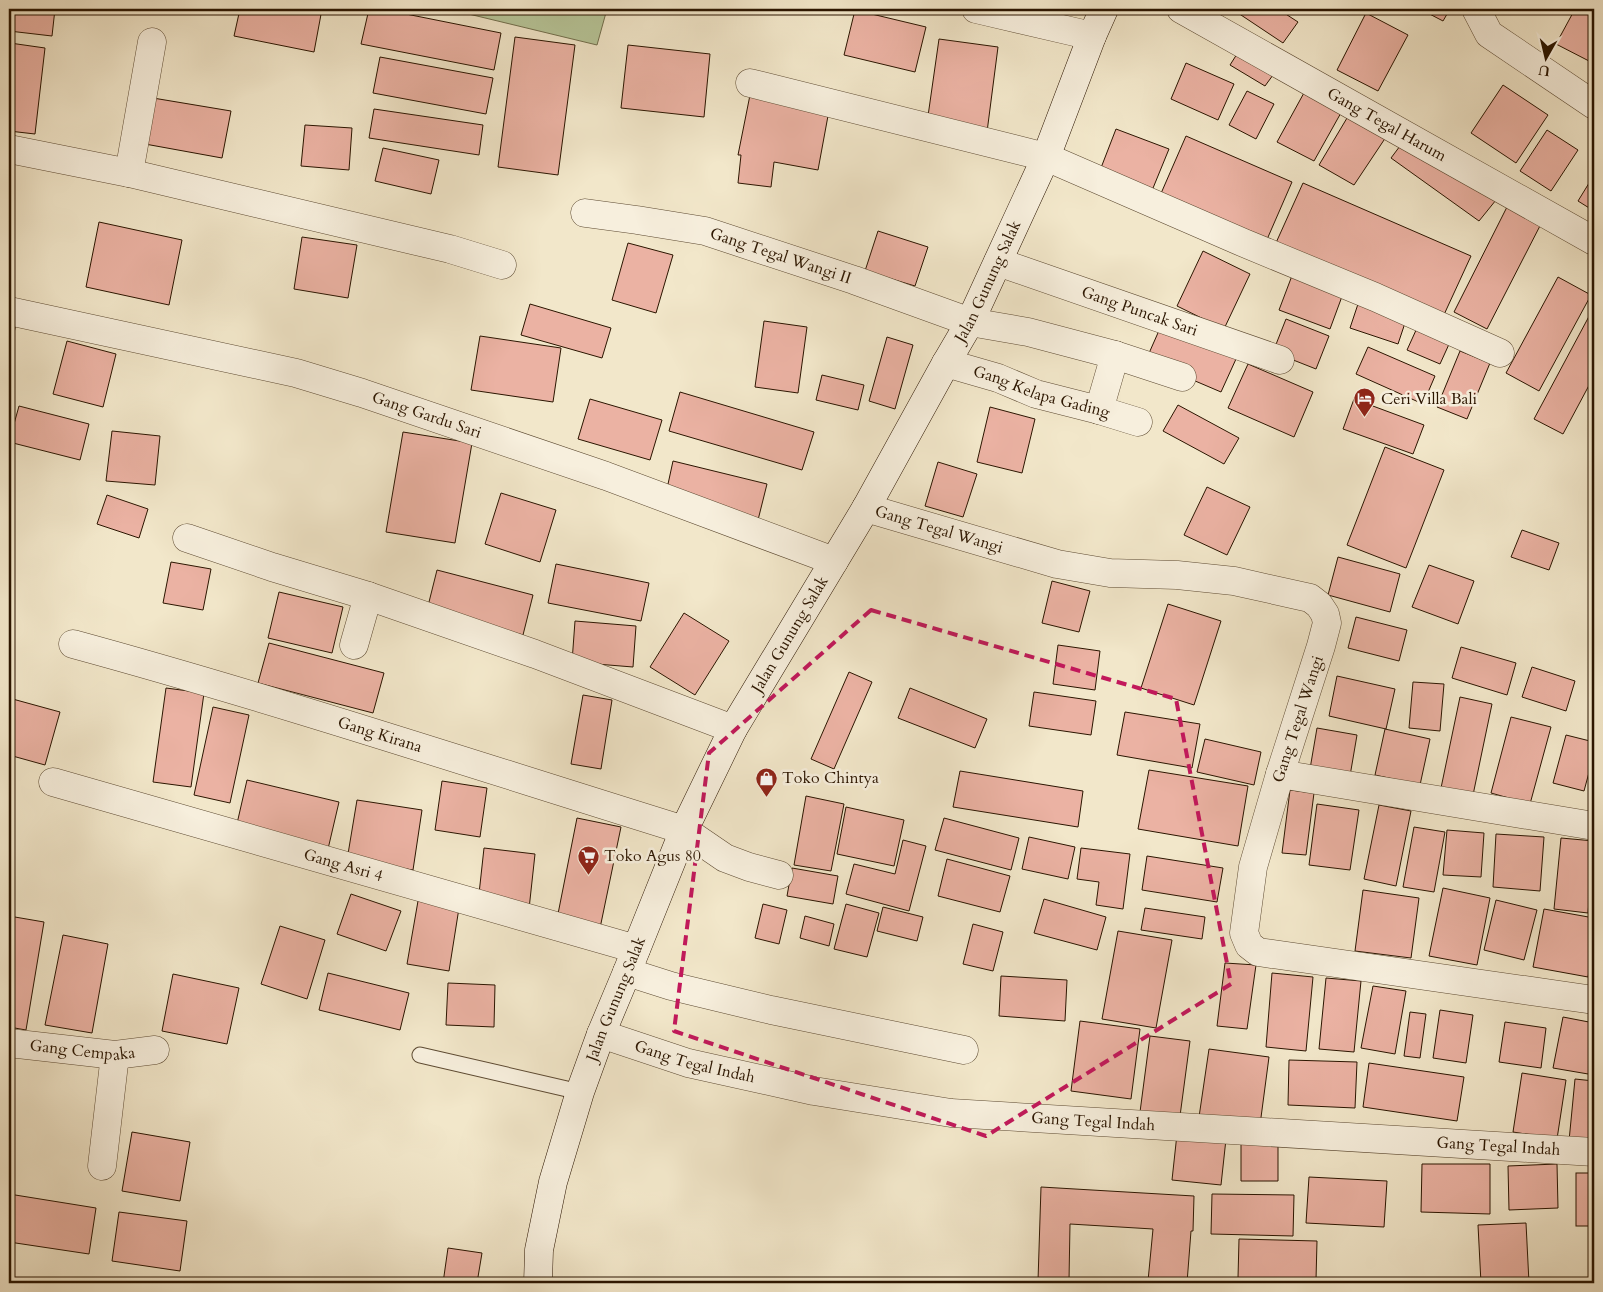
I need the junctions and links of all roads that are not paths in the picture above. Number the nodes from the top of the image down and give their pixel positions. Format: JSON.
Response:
{"nodes":[{"id":1,"x":976,"y":9,"type":"edge"},
{"id":2,"x":1104,"y":9,"type":"edge"},
{"id":3,"x":1181,"y":9,"type":"edge"},
{"id":4,"x":1476,"y":9,"type":"edge"},
{"id":5,"x":1092,"y":36,"type":"junction"},
{"id":6,"x":152,"y":42,"type":"dead end"},
{"id":7,"x":750,"y":83,"type":"dead end"},
{"id":8,"x":1594,"y":105,"type":"edge"},
{"id":9,"x":9,"y":149,"type":"edge"},
{"id":10,"x":1046,"y":157,"type":"junction"},
{"id":11,"x":129,"y":172,"type":"junction"},
{"id":12,"x":585,"y":213,"type":"dead end"},
{"id":13,"x":1594,"y":242,"type":"edge"},
{"id":14,"x":998,"y":262,"type":"junction"},
{"id":15,"x":502,"y":265,"type":"dead end"},
{"id":16,"x":9,"y":311,"type":"edge"},
{"id":17,"x":970,"y":322,"type":"junction"},
{"id":18,"x":1500,"y":353,"type":"dead end"},
{"id":19,"x":1115,"y":355,"type":"junction"},
{"id":20,"x":1280,"y":360,"type":"dead end"},
{"id":21,"x":946,"y":363,"type":"junction"},
{"id":22,"x":1182,"y":377,"type":"dead end"},
{"id":23,"x":1099,"y":410,"type":"junction"},
{"id":24,"x":1138,"y":422,"type":"dead end"},
{"id":25,"x":866,"y":508,"type":"junction"},
{"id":26,"x":187,"y":538,"type":"dead end"},
{"id":27,"x":834,"y":561,"type":"junction"},
{"id":28,"x":368,"y":596,"type":"junction"},
{"id":29,"x":73,"y":644,"type":"dead end"},
{"id":30,"x":354,"y":645,"type":"dead end"},
{"id":31,"x":733,"y":729,"type":"junction"},
{"id":32,"x":1280,"y":774,"type":"junction"},
{"id":33,"x":53,"y":782,"type":"dead end"},
{"id":34,"x":1594,"y":826,"type":"edge"},
{"id":35,"x":684,"y":830,"type":"junction"},
{"id":36,"x":779,"y":875,"type":"dead end"},
{"id":37,"x":632,"y":961,"type":"junction"},
{"id":38,"x":1594,"y":1000,"type":"edge"},
{"id":39,"x":601,"y":1034,"type":"junction"},
{"id":40,"x":9,"y":1043,"type":"edge"},
{"id":41,"x":155,"y":1050,"type":"dead end"},
{"id":42,"x":964,"y":1050,"type":"dead end"},
{"id":43,"x":115,"y":1055,"type":"junction"},
{"id":44,"x":420,"y":1055,"type":"dead end"},
{"id":45,"x":580,"y":1092,"type":"junction"},
{"id":46,"x":1594,"y":1152,"type":"edge"},
{"id":47,"x":102,"y":1166,"type":"dead end"},
{"id":48,"x":538,"y":1283,"type":"edge"}],
"edges":[{"from":1,"to":5,"type":"street"},
{"from":2,"to":5,"type":"street","name":"Jalan Gunung Salak"},
{"from":3,"to":13,"type":"street","name":"Gang Tegal Harum"},
{"from":4,"to":8,"type":"street"},
{"from":5,"to":10,"type":"street","name":"Jalan Gunung Salak"},
{"from":6,"to":11,"type":"street"},
{"from":7,"to":10,"type":"street"},
{"from":9,"to":11,"type":"street"},
{"from":10,"to":14,"type":"street","name":"Jalan Gunung Salak"},
{"from":10,"to":18,"type":"street"},
{"from":11,"to":15,"type":"street"},
{"from":12,"to":17,"type":"street","name":"Gang Tegal Wangi II"},
{"from":14,"to":17,"type":"street","name":"Jalan Gunung Salak"},
{"from":14,"to":20,"type":"street","name":"Gang Puncak Sari"},
{"from":16,"to":27,"type":"street","name":"Gang Gardu Sari"},
{"from":17,"to":19,"type":"street","name":"Gang Tegal Wangi II"},
{"from":17,"to":21,"type":"street","name":"Jalan Gunung Salak"},
{"from":19,"to":22,"type":"street","name":"Gang Tegal Wangi II"},
{"from":19,"to":23,"type":"street"},
{"from":21,"to":23,"type":"street","name":"Gang Kelapa Gading"},
{"from":21,"to":25,"type":"street","name":"Jalan Gunung Salak"},
{"from":23,"to":24,"type":"street","name":"Gang Kelapa Gading"},
{"from":25,"to":27,"type":"street","name":"Jalan Gunung Salak"},
{"from":25,"to":32,"type":"street","name":"Gang Tegal Wangi"},
{"from":26,"to":28,"type":"street"},
{"from":27,"to":31,"type":"street","name":"Jalan Gunung Salak"},
{"from":28,"to":30,"type":"street"},
{"from":28,"to":31,"type":"street"},
{"from":29,"to":35,"type":"street","name":"Gang Kirana"},
{"from":31,"to":35,"type":"street","name":"Jalan Gunung Salak"},
{"from":32,"to":34,"type":"street"},
{"from":32,"to":38,"type":"street","name":"Gang Tegal Wangi"},
{"from":33,"to":37,"type":"street","name":"Gang Asri 4"},
{"from":35,"to":36,"type":"street","name":"Gang Kirana"},
{"from":35,"to":37,"type":"street","name":"Jalan Gunung Salak"},
{"from":37,"to":39,"type":"street","name":"Jalan Gunung Salak"},
{"from":37,"to":42,"type":"street","name":"Gang Asri 4"},
{"from":39,"to":45,"type":"street","name":"Jalan Gunung Salak"},
{"from":39,"to":46,"type":"street","name":"Gang Tegal Indah"},
{"from":40,"to":43,"type":"street","name":"Gang Cempaka"},
{"from":41,"to":43,"type":"street","name":"Gang Cempaka"},
{"from":43,"to":47,"type":"street"},
{"from":44,"to":45,"type":"lane"},
{"from":45,"to":48,"type":"street","name":"Jalan Gunung Salak"}]}
